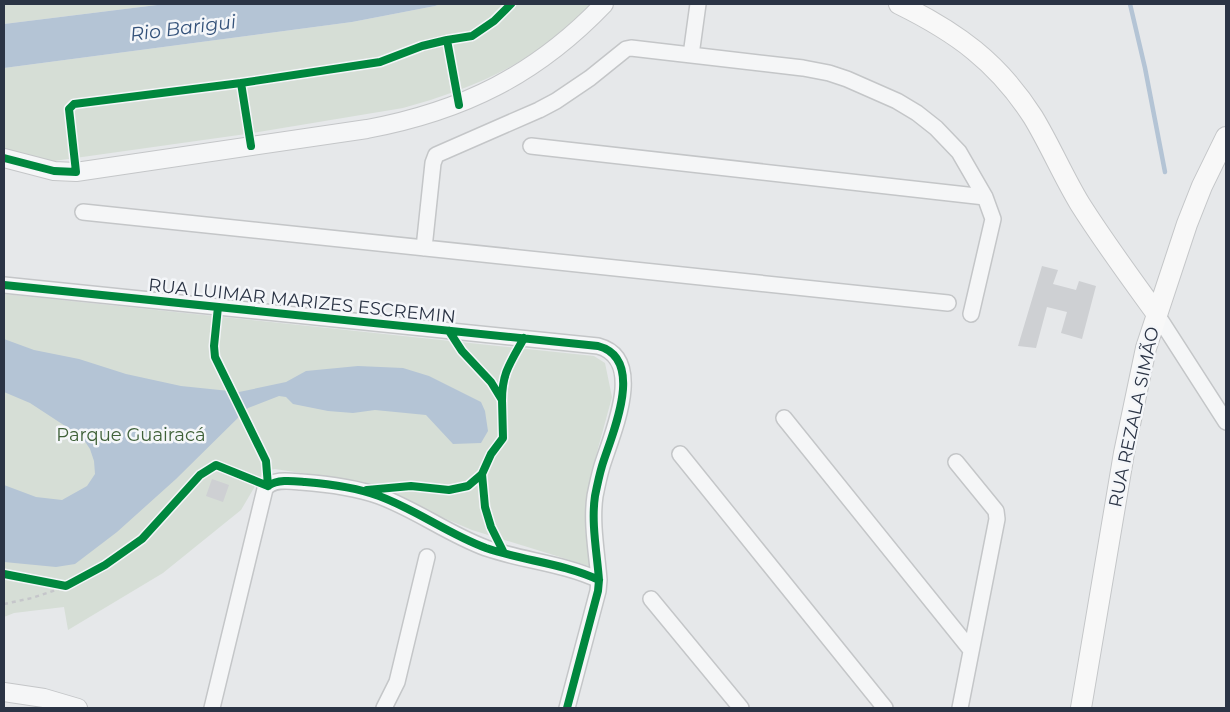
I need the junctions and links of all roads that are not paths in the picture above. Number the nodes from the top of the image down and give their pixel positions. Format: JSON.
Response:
{"nodes":[{"id":1,"x":604,"y":4,"type":"edge"},
{"id":2,"x":698,"y":4,"type":"edge"},
{"id":3,"x":899,"y":4,"type":"edge"},
{"id":4,"x":691,"y":55,"type":"junction"},
{"id":5,"x":1226,"y":137,"type":"edge"},
{"id":6,"x":531,"y":146,"type":"dead end"},
{"id":7,"x":4,"y":158,"type":"edge"},
{"id":8,"x":985,"y":197,"type":"junction"},
{"id":9,"x":83,"y":212,"type":"dead end"},
{"id":10,"x":424,"y":248,"type":"junction"},
{"id":11,"x":4,"y":286,"type":"edge"},
{"id":12,"x":948,"y":303,"type":"dead end"},
{"id":13,"x":1156,"y":313,"type":"junction"},
{"id":14,"x":971,"y":314,"type":"dead end"},
{"id":15,"x":784,"y":418,"type":"dead end"},
{"id":16,"x":1226,"y":422,"type":"edge"},
{"id":17,"x":680,"y":454,"type":"dead end"},
{"id":18,"x":956,"y":462,"type":"dead end"},
{"id":19,"x":427,"y":557,"type":"dead end"},
{"id":20,"x":599,"y":580,"type":"junction"},
{"id":21,"x":651,"y":599,"type":"dead end"},
{"id":22,"x":971,"y":650,"type":"junction"},
{"id":23,"x":397,"y":682,"type":"junction"},
{"id":24,"x":4,"y":692,"type":"edge"},
{"id":25,"x":42,"y":703,"type":"edge"},
{"id":26,"x":78,"y":708,"type":"edge"},
{"id":27,"x":212,"y":708,"type":"edge"},
{"id":28,"x":384,"y":708,"type":"edge"},
{"id":29,"x":397,"y":708,"type":"edge"},
{"id":30,"x":567,"y":708,"type":"edge"},
{"id":31,"x":741,"y":708,"type":"edge"},
{"id":32,"x":885,"y":708,"type":"edge"},
{"id":33,"x":960,"y":708,"type":"edge"},
{"id":34,"x":1081,"y":708,"type":"edge"}],
"edges":[{"from":1,"to":7,"type":"street"},
{"from":2,"to":4,"type":"street"},
{"from":3,"to":13,"type":"main road"},
{"from":4,"to":8,"type":"street"},
{"from":4,"to":10,"type":"street"},
{"from":5,"to":13,"type":"main road","name":"RUA REZALA SIMÃO"},
{"from":6,"to":8,"type":"street"},
{"from":8,"to":14,"type":"street"},
{"from":9,"to":10,"type":"street"},
{"from":10,"to":12,"type":"street"},
{"from":11,"to":20,"type":"street","name":"RUA LUIMAR MARIZES ESCREMIN"},
{"from":13,"to":16,"type":"street"},
{"from":13,"to":34,"type":"main road","name":"RUA REZALA SIMÃO"},
{"from":15,"to":22,"type":"street"},
{"from":17,"to":32,"type":"street"},
{"from":18,"to":22,"type":"street"},
{"from":19,"to":23,"type":"street"},
{"from":20,"to":27,"type":"street"},
{"from":20,"to":30,"type":"street"},
{"from":21,"to":31,"type":"street"},
{"from":22,"to":33,"type":"street"},
{"from":23,"to":28,"type":"street"},
{"from":23,"to":29,"type":"street"},
{"from":24,"to":25,"type":"street"},
{"from":25,"to":26,"type":"street"}]}
